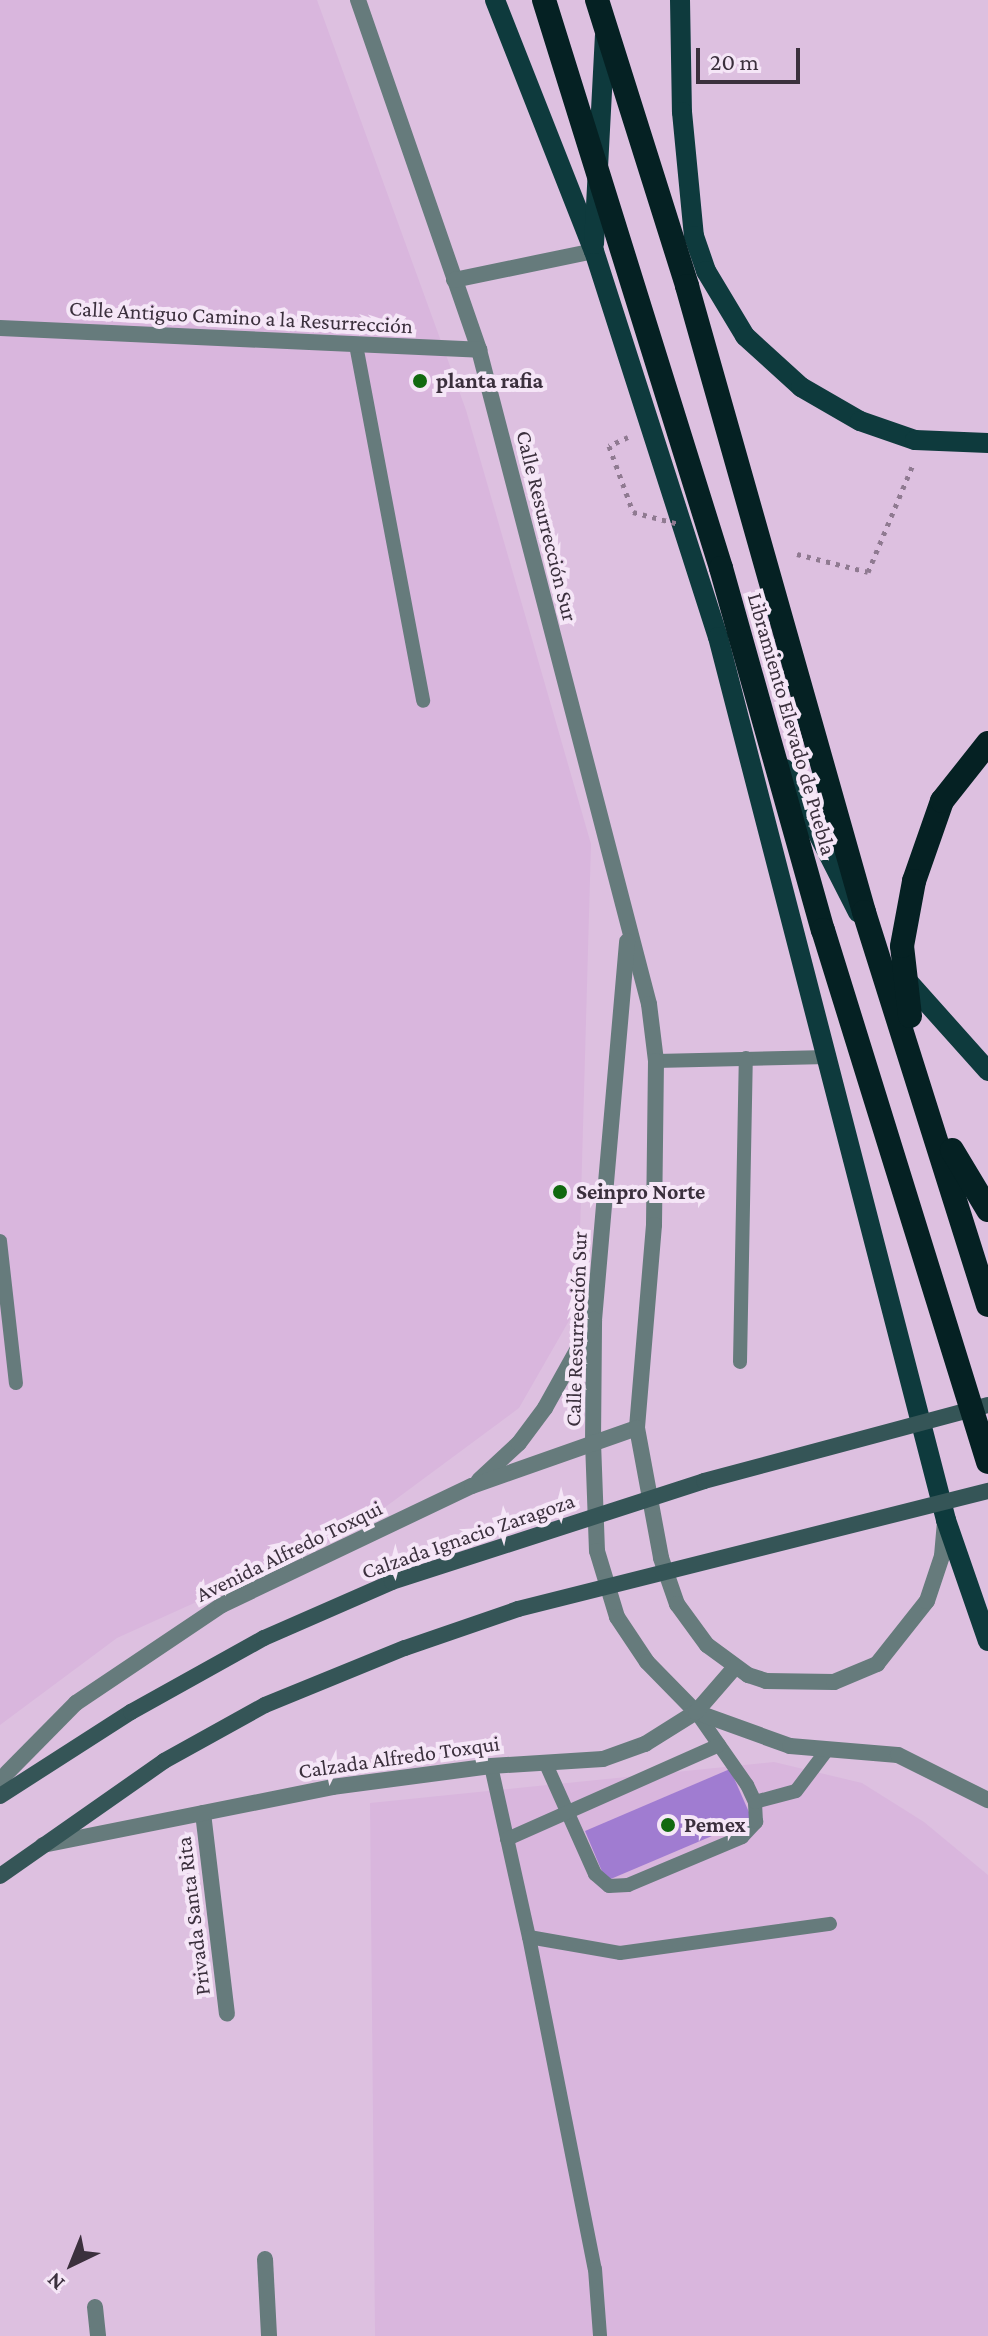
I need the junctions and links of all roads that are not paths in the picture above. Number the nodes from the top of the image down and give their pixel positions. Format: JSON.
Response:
{"nodes":[{"id":1,"x":358,"y":0,"type":"edge"},
{"id":2,"x":495,"y":0,"type":"edge"},
{"id":3,"x":544,"y":0,"type":"edge"},
{"id":4,"x":597,"y":0,"type":"edge"},
{"id":5,"x":607,"y":0,"type":"edge"},
{"id":6,"x":680,"y":0,"type":"edge"},
{"id":7,"x":594,"y":251,"type":"junction"},
{"id":8,"x":454,"y":280,"type":"junction"},
{"id":9,"x":0,"y":328,"type":"edge"},
{"id":10,"x":356,"y":345,"type":"junction"},
{"id":11,"x":479,"y":350,"type":"junction"},
{"id":12,"x":988,"y":443,"type":"edge"},
{"id":13,"x":718,"y":637,"type":"junction"},
{"id":14,"x":423,"y":701,"type":"dead end"},
{"id":15,"x":988,"y":743,"type":"edge"},
{"id":16,"x":627,"y":931,"type":"junction"},
{"id":17,"x":828,"y":1057,"type":"junction"},
{"id":18,"x":746,"y":1058,"type":"junction"},
{"id":19,"x":656,"y":1061,"type":"junction"},
{"id":20,"x":988,"y":1071,"type":"edge"},
{"id":21,"x":988,"y":1210,"type":"edge"},
{"id":22,"x":0,"y":1241,"type":"edge"},
{"id":23,"x":988,"y":1305,"type":"edge"},
{"id":24,"x":594,"y":1320,"type":"junction"},
{"id":25,"x":740,"y":1362,"type":"dead end"},
{"id":26,"x":16,"y":1383,"type":"dead end"},
{"id":27,"x":988,"y":1405,"type":"edge"},
{"id":28,"x":637,"y":1428,"type":"junction"},
{"id":29,"x":593,"y":1442,"type":"junction"},
{"id":30,"x":988,"y":1462,"type":"edge"},
{"id":31,"x":472,"y":1486,"type":"junction"},
{"id":32,"x":988,"y":1491,"type":"edge"},
{"id":33,"x":946,"y":1520,"type":"junction"},
{"id":34,"x":988,"y":1641,"type":"edge"},
{"id":35,"x":735,"y":1667,"type":"junction"},
{"id":36,"x":696,"y":1712,"type":"junction"},
{"id":37,"x":719,"y":1745,"type":"junction"},
{"id":38,"x":827,"y":1750,"type":"junction"},
{"id":39,"x":545,"y":1762,"type":"junction"},
{"id":40,"x":491,"y":1766,"type":"junction"},
{"id":41,"x":0,"y":1780,"type":"edge"},
{"id":42,"x":0,"y":1796,"type":"edge"},
{"id":43,"x":988,"y":1800,"type":"edge"},
{"id":44,"x":755,"y":1802,"type":"junction"},
{"id":45,"x":203,"y":1813,"type":"junction"},
{"id":46,"x":565,"y":1815,"type":"junction"},
{"id":47,"x":507,"y":1839,"type":"junction"},
{"id":48,"x":41,"y":1845,"type":"junction"},
{"id":49,"x":0,"y":1876,"type":"edge"},
{"id":50,"x":830,"y":1924,"type":"dead end"},
{"id":51,"x":529,"y":1937,"type":"junction"},
{"id":52,"x":227,"y":2014,"type":"dead end"},
{"id":53,"x":265,"y":2259,"type":"dead end"},
{"id":54,"x":95,"y":2307,"type":"dead end"},
{"id":55,"x":98,"y":2336,"type":"edge"},
{"id":56,"x":269,"y":2336,"type":"edge"},
{"id":57,"x":600,"y":2336,"type":"edge"}],
"edges":[{"from":1,"to":8,"type":"street","name":"Calle Resurrección Sur"},
{"from":2,"to":7,"type":"main road"},
{"from":3,"to":30,"type":"highway","name":"Libramiento Elevado de Puebla","bridge":true},
{"from":4,"to":23,"type":"highway","name":"Libramiento Elevado de Puebla","bridge":true},
{"from":5,"to":7,"type":"main road"},
{"from":6,"to":12,"type":"main road"},
{"from":7,"to":8,"type":"street"},
{"from":7,"to":13,"type":"main road"},
{"from":8,"to":11,"type":"street","name":"Calle Resurrección Sur"},
{"from":9,"to":10,"type":"street","name":"Calle Antiguo Camino a la Resurrección"},
{"from":10,"to":11,"type":"street","name":"Calle Antiguo Camino a la Resurrección"},
{"from":10,"to":14,"type":"lane"},
{"from":11,"to":16,"type":"street","name":"Calle Resurrección Sur"},
{"from":13,"to":17,"type":"main road"},
{"from":13,"to":20,"type":"main road"},
{"from":15,"to":21,"type":"highway","bridge":true},
{"from":16,"to":19,"type":"street","name":"Calle Resurrección Sur"},
{"from":16,"to":24,"type":"street","name":"Calle Resurrección Sur"},
{"from":17,"to":18,"type":"lane"},
{"from":17,"to":33,"type":"main road"},
{"from":18,"to":19,"type":"lane"},
{"from":18,"to":25,"type":"lane"},
{"from":19,"to":28,"type":"street","name":"Calle Resurrección Sur"},
{"from":22,"to":26,"type":"lane"},
{"from":24,"to":29,"type":"street","name":"Calle Resurrección Sur"},
{"from":24,"to":31,"type":"street"},
{"from":27,"to":42,"type":"main road","name":"Calzada Ignacio Zaragoza","bridge":true},
{"from":28,"to":29,"type":"street","name":"Avenida Alfredo Toxqui"},
{"from":28,"to":35,"type":"street","name":"Calle Resurrección Sur"},
{"from":29,"to":31,"type":"street","name":"Avenida Alfredo Toxqui"},
{"from":29,"to":36,"type":"street","name":"Calle Resurrección Sur"},
{"from":31,"to":41,"type":"street","name":"Avenida Alfredo Toxqui"},
{"from":32,"to":48,"type":"main road","bridge":true},
{"from":33,"to":34,"type":"main road"},
{"from":33,"to":35,"type":"street"},
{"from":35,"to":36,"type":"street","name":"Calzada Alfredo Toxqui"},
{"from":36,"to":37,"type":"lane"},
{"from":36,"to":38,"type":"street"},
{"from":36,"to":39,"type":"street","name":"Calzada Alfredo Toxqui"},
{"from":37,"to":44,"type":"lane"},
{"from":37,"to":46,"type":"lane"},
{"from":38,"to":43,"type":"street"},
{"from":38,"to":44,"type":"lane"},
{"from":39,"to":40,"type":"street","name":"Calzada Alfredo Toxqui"},
{"from":39,"to":46,"type":"lane"},
{"from":40,"to":45,"type":"street","name":"Calzada Alfredo Toxqui"},
{"from":40,"to":47,"type":"lane"},
{"from":44,"to":46,"type":"lane"},
{"from":45,"to":48,"type":"street","name":"Calzada Alfredo Toxqui"},
{"from":45,"to":52,"type":"street","name":"Privada Santa Rita"},
{"from":46,"to":47,"type":"lane"},
{"from":47,"to":51,"type":"lane"},
{"from":48,"to":49,"type":"main road"},
{"from":50,"to":51,"type":"lane"},
{"from":51,"to":57,"type":"lane"},
{"from":53,"to":56,"type":"street"},
{"from":54,"to":55,"type":"street"}]}
